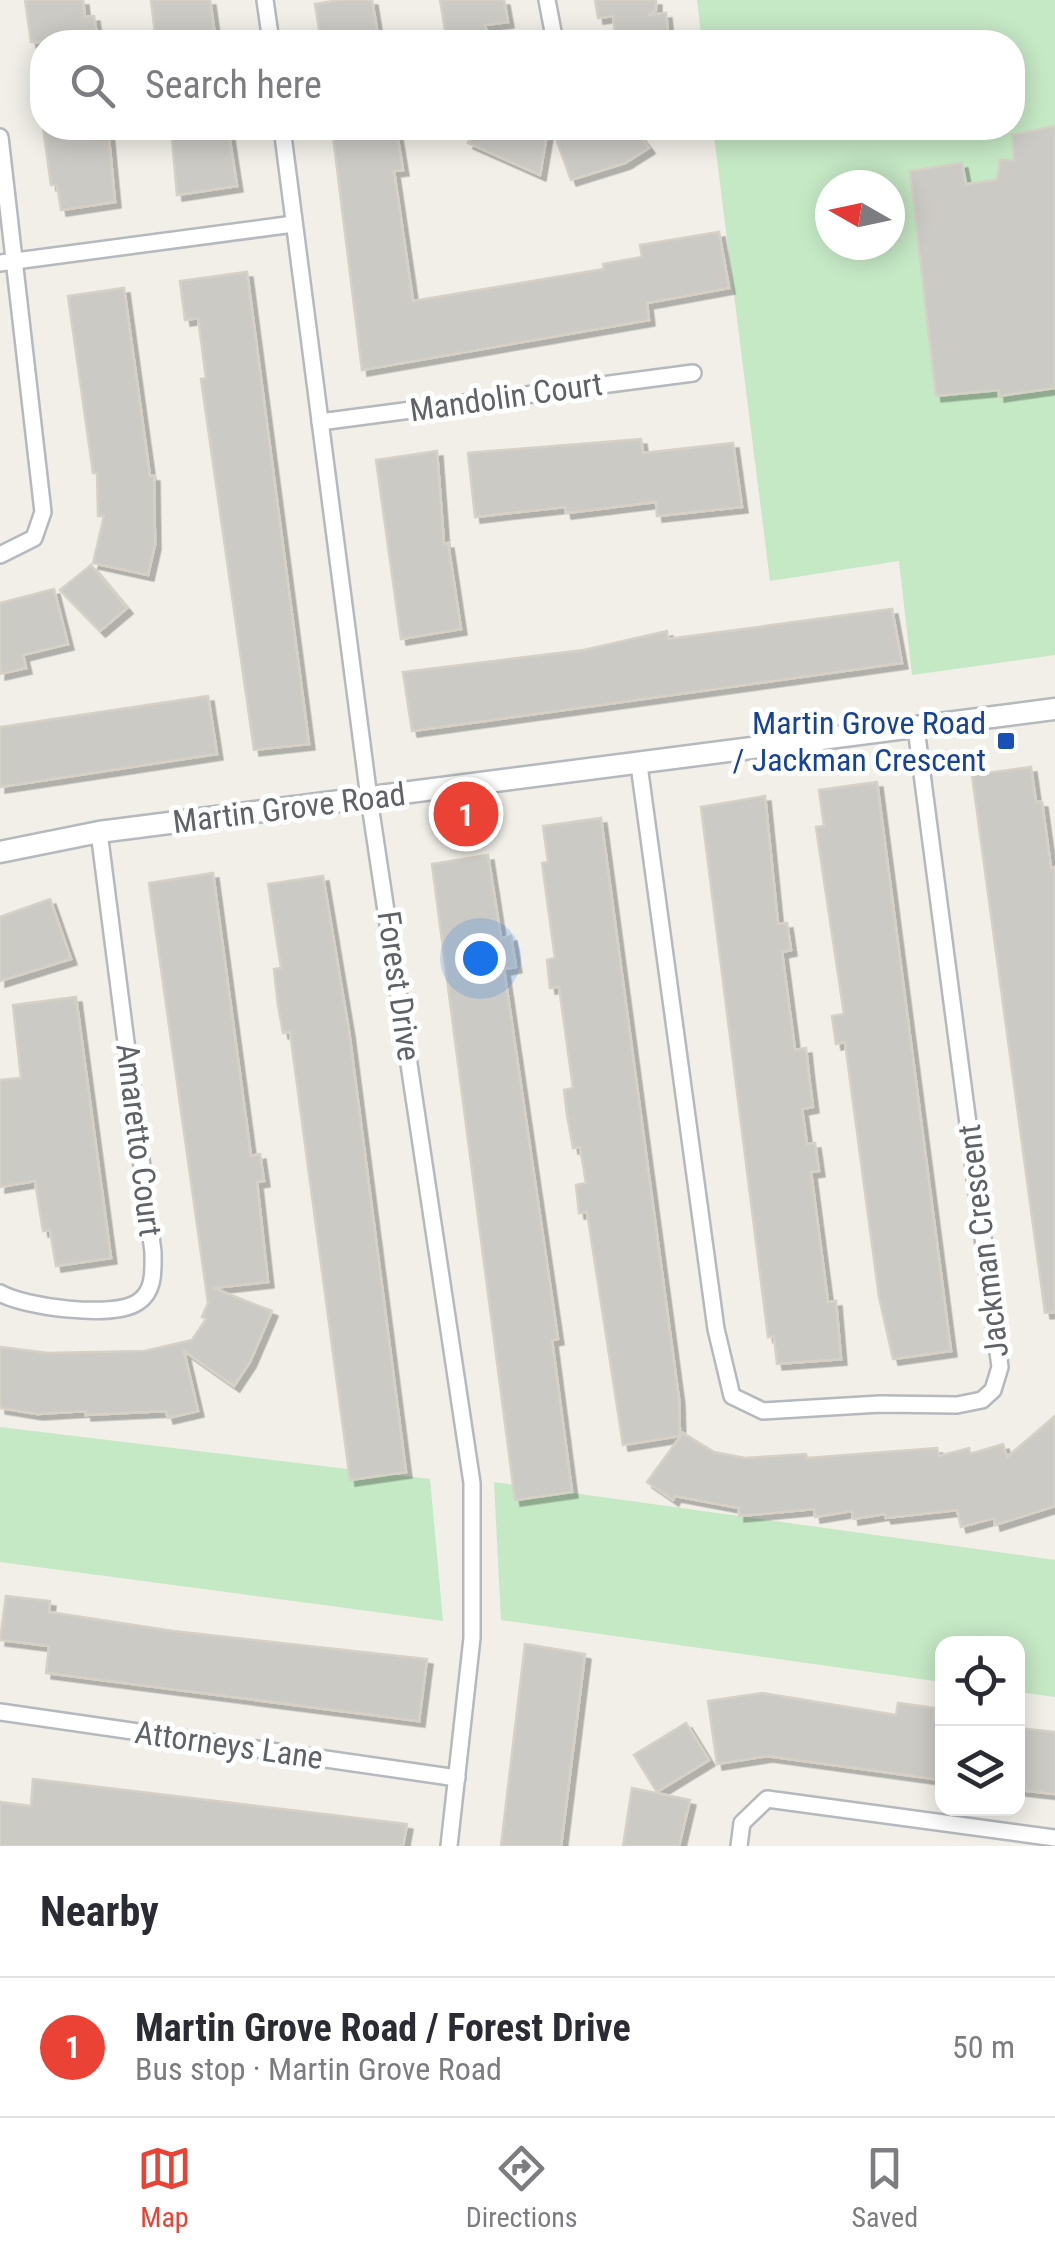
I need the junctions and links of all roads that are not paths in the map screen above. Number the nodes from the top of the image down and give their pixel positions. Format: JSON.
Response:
{"nodes":[{"id":1,"x":265,"y":0,"type":"edge"},
{"id":2,"x":547,"y":0,"type":"edge"},
{"id":3,"x":269,"y":30,"type":"edge"},
{"id":4,"x":552,"y":30,"type":"edge"},
{"id":5,"x":0,"y":137,"type":"edge"},
{"id":6,"x":284,"y":140,"type":"edge"},
{"id":7,"x":294,"y":224,"type":"junction"},
{"id":8,"x":8,"y":262,"type":"edge"},
{"id":9,"x":693,"y":372,"type":"dead end"},
{"id":10,"x":320,"y":422,"type":"junction"},
{"id":11,"x":0,"y":555,"type":"edge"},
{"id":12,"x":1055,"y":709,"type":"edge"},
{"id":13,"x":916,"y":728,"type":"junction"},
{"id":14,"x":639,"y":765,"type":"junction"},
{"id":15,"x":370,"y":798,"type":"junction"},
{"id":16,"x":99,"y":832,"type":"junction"},
{"id":17,"x":0,"y":852,"type":"edge"},
{"id":18,"x":0,"y":1293,"type":"edge"},
{"id":19,"x":0,"y":1712,"type":"edge"},
{"id":20,"x":457,"y":1778,"type":"junction"},
{"id":21,"x":1055,"y":1838,"type":"edge"},
{"id":22,"x":449,"y":1846,"type":"edge"},
{"id":23,"x":738,"y":1846,"type":"edge"}],
"edges":[{"from":1,"to":3,"type":"street"},
{"from":2,"to":4,"type":"street"},
{"from":5,"to":8,"type":"street"},
{"from":6,"to":7,"type":"street","name":"Forest Drive"},
{"from":7,"to":8,"type":"street"},
{"from":7,"to":10,"type":"street","name":"Forest Drive"},
{"from":8,"to":11,"type":"street"},
{"from":9,"to":10,"type":"street","name":"Mandolin Court"},
{"from":10,"to":15,"type":"street","name":"Forest Drive"},
{"from":12,"to":13,"type":"street","name":"Martin Grove Road"},
{"from":13,"to":14,"type":"street","name":"Martin Grove Road"},
{"from":13,"to":14,"type":"street","name":"Jackman Crescent"},
{"from":14,"to":15,"type":"street","name":"Martin Grove Road"},
{"from":15,"to":16,"type":"street","name":"Martin Grove Road"},
{"from":15,"to":20,"type":"street","name":"Forest Drive"},
{"from":16,"to":17,"type":"street","name":"Martin Grove Road"},
{"from":16,"to":18,"type":"street","name":"Amaretto Court"},
{"from":19,"to":20,"type":"street","name":"Attorneys Lane"},
{"from":20,"to":22,"type":"street","name":"Forest Drive"},
{"from":21,"to":23,"type":"street"}]}
